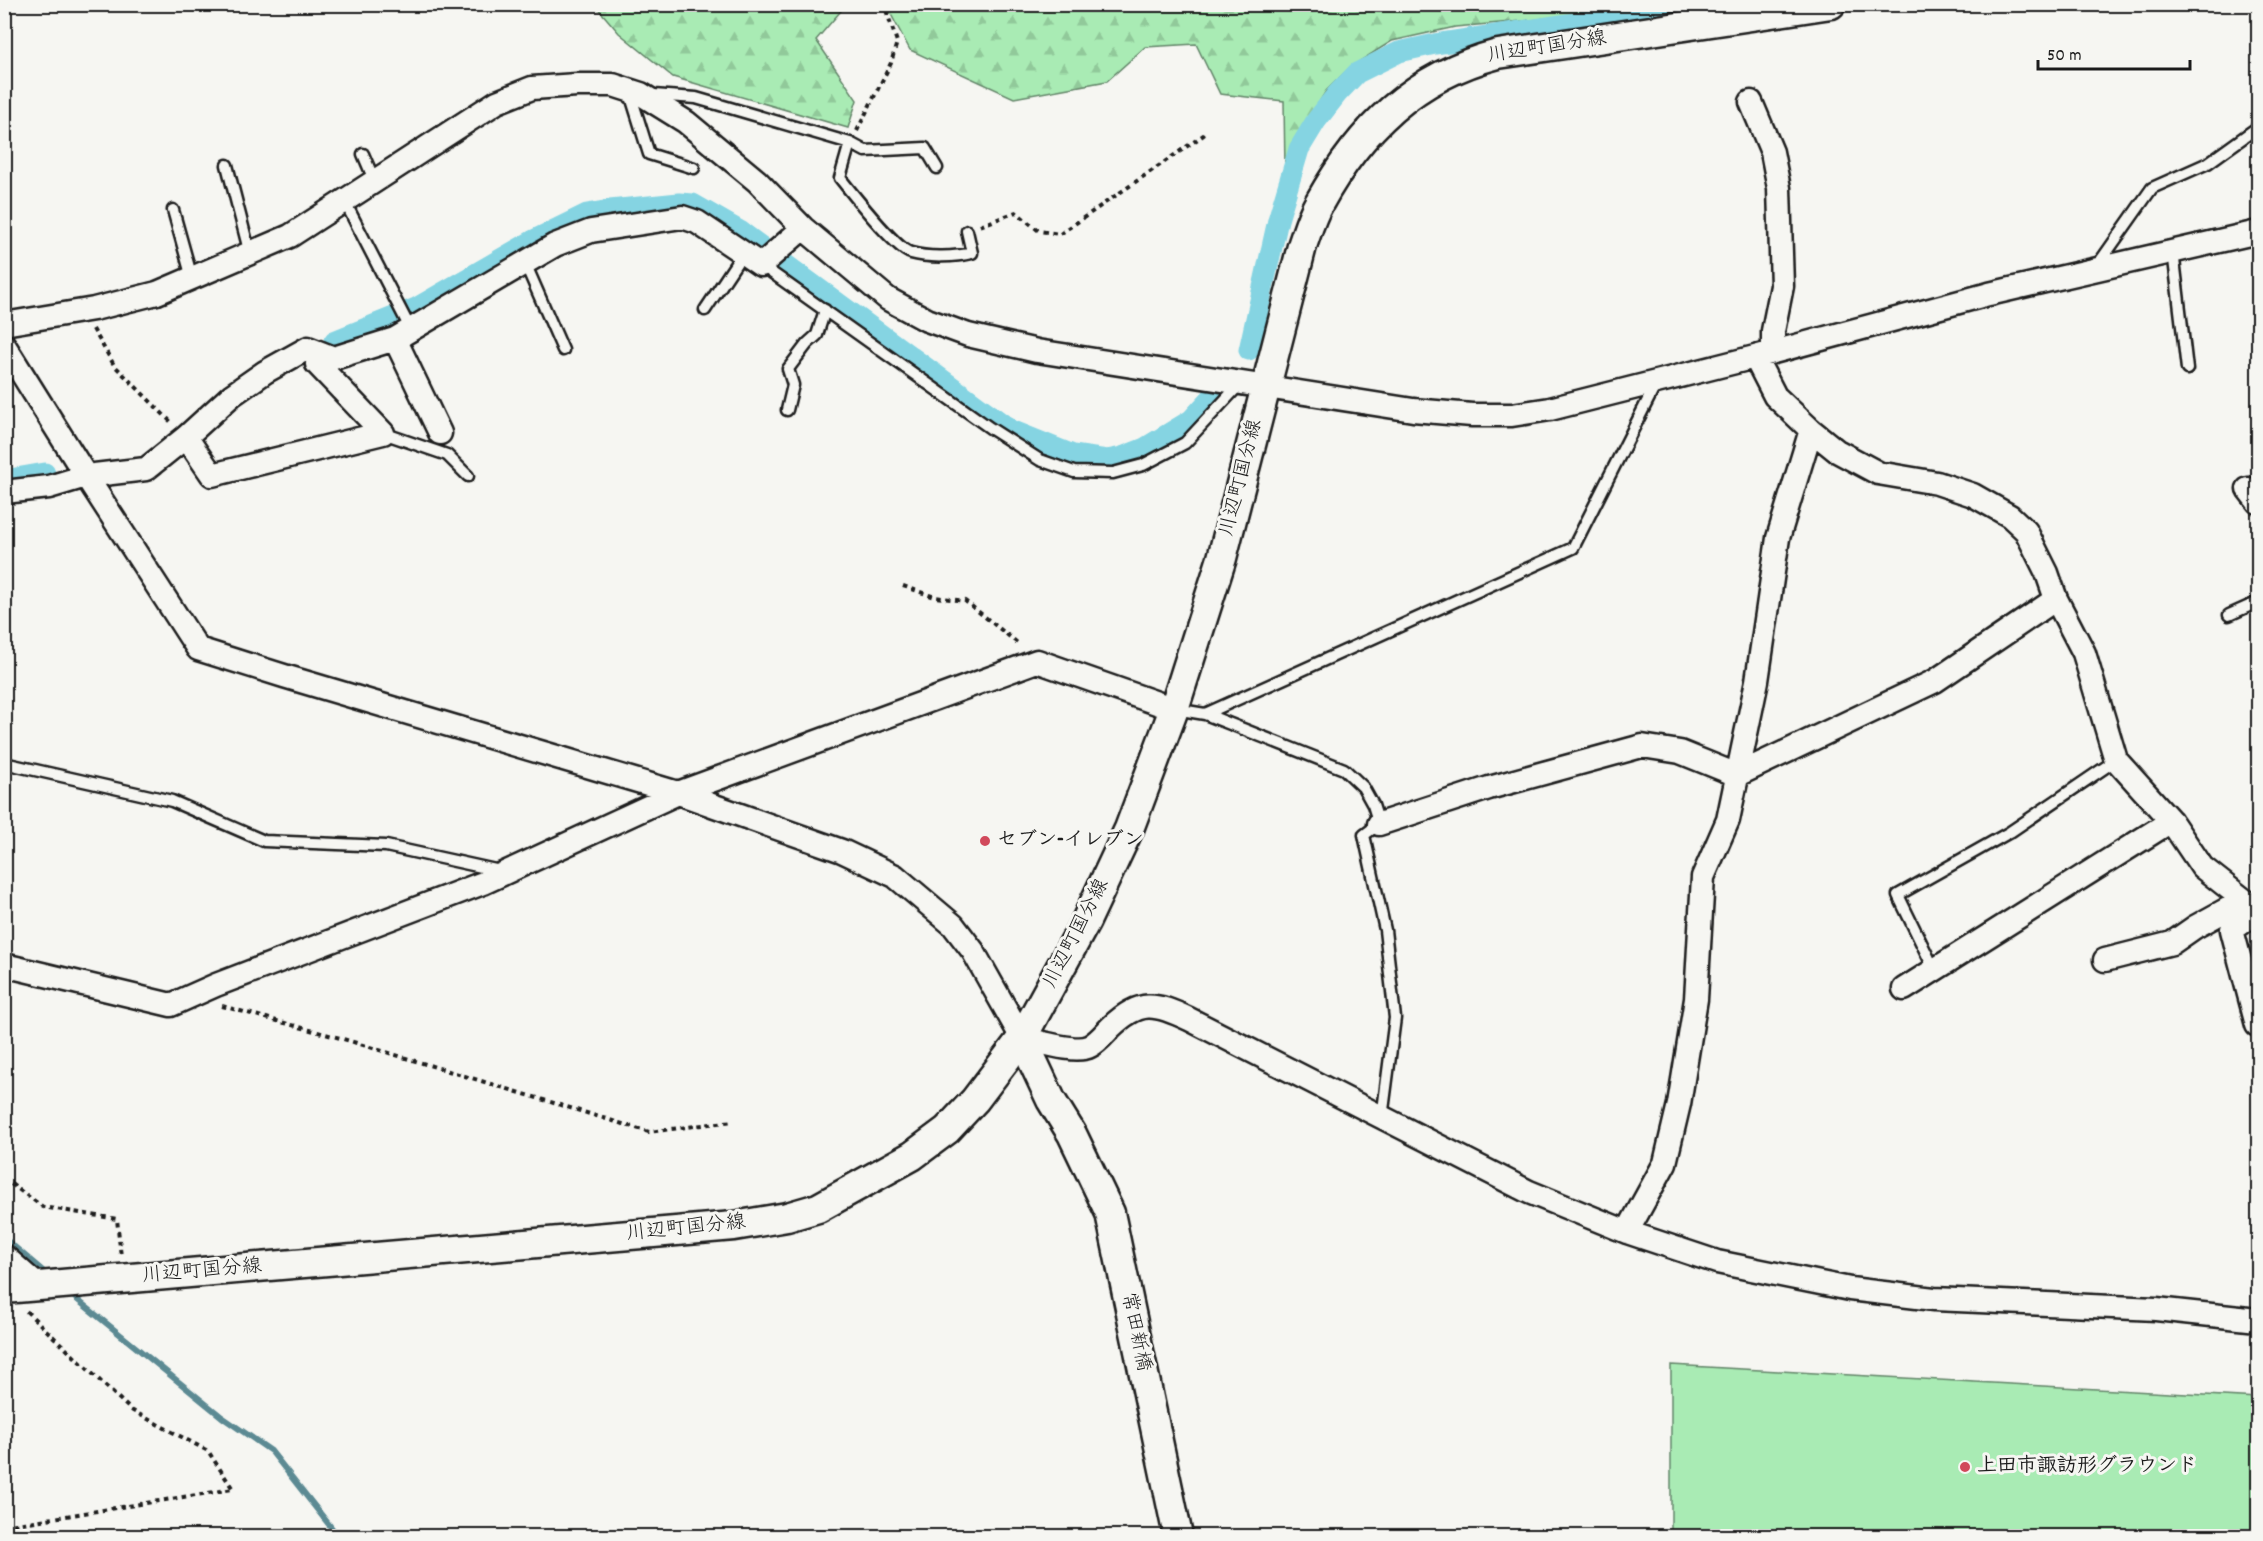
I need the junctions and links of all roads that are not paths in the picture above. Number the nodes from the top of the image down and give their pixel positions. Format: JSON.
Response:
{"nodes":[{"id":1,"x":1831,"y":4,"type":"edge"},
{"id":2,"x":635,"y":92,"type":"junction"},
{"id":3,"x":1751,"y":102,"type":"dead end"},
{"id":4,"x":2259,"y":127,"type":"edge"},
{"id":5,"x":850,"y":143,"type":"junction"},
{"id":6,"x":363,"y":153,"type":"dead end"},
{"id":7,"x":227,"y":165,"type":"dead end"},
{"id":8,"x":694,"y":168,"type":"dead end"},
{"id":9,"x":936,"y":168,"type":"dead end"},
{"id":10,"x":375,"y":182,"type":"junction"},
{"id":11,"x":345,"y":202,"type":"junction"},
{"id":12,"x":173,"y":210,"type":"dead end"},
{"id":13,"x":803,"y":228,"type":"junction"},
{"id":14,"x":967,"y":231,"type":"road end"},
{"id":15,"x":2259,"y":232,"type":"edge"},
{"id":16,"x":2173,"y":251,"type":"junction"},
{"id":17,"x":250,"y":254,"type":"junction"},
{"id":18,"x":763,"y":256,"type":"junction"},
{"id":19,"x":525,"y":263,"type":"junction"},
{"id":20,"x":2095,"y":268,"type":"junction"},
{"id":21,"x":192,"y":278,"type":"junction"},
{"id":22,"x":705,"y":310,"type":"dead end"},
{"id":23,"x":825,"y":310,"type":"junction"},
{"id":24,"x":4,"y":324,"type":"edge"},
{"id":25,"x":405,"y":332,"type":"junction"},
{"id":26,"x":4,"y":345,"type":"edge"},
{"id":27,"x":563,"y":350,"type":"dead end"},
{"id":28,"x":321,"y":353,"type":"junction"},
{"id":29,"x":1764,"y":354,"type":"junction"},
{"id":30,"x":2187,"y":369,"type":"dead end"},
{"id":31,"x":1658,"y":381,"type":"junction"},
{"id":32,"x":1253,"y":386,"type":"junction"},
{"id":33,"x":787,"y":410,"type":"dead end"},
{"id":34,"x":1811,"y":430,"type":"junction"},
{"id":35,"x":384,"y":433,"type":"junction"},
{"id":36,"x":440,"y":433,"type":"dead end"},
{"id":37,"x":186,"y":437,"type":"junction"},
{"id":38,"x":86,"y":476,"type":"junction"},
{"id":39,"x":468,"y":476,"type":"dead end"},
{"id":40,"x":4,"y":492,"type":"edge"},
{"id":41,"x":2056,"y":600,"type":"junction"},
{"id":42,"x":2259,"y":602,"type":"edge"},
{"id":43,"x":2229,"y":615,"type":"dead end"},
{"id":44,"x":1174,"y":709,"type":"junction"},
{"id":45,"x":1205,"y":714,"type":"junction"},
{"id":46,"x":2116,"y":760,"type":"junction"},
{"id":47,"x":4,"y":763,"type":"edge"},
{"id":48,"x":1737,"y":775,"type":"junction"},
{"id":49,"x":678,"y":793,"type":"junction"},
{"id":50,"x":2171,"y":820,"type":"junction"},
{"id":51,"x":1379,"y":824,"type":"junction"},
{"id":52,"x":506,"y":873,"type":"junction"},
{"id":53,"x":2254,"y":907,"type":"edge"},
{"id":54,"x":2105,"y":960,"type":"dead end"},
{"id":55,"x":4,"y":965,"type":"edge"},
{"id":56,"x":1934,"y":969,"type":"junction"},
{"id":57,"x":1904,"y":989,"type":"dead end"},
{"id":58,"x":2257,"y":1025,"type":"edge"},
{"id":59,"x":1022,"y":1038,"type":"junction"},
{"id":60,"x":1382,"y":1118,"type":"junction"},
{"id":61,"x":1627,"y":1232,"type":"junction"},
{"id":62,"x":4,"y":1256,"type":"edge"},
{"id":63,"x":21,"y":1294,"type":"edge"},
{"id":64,"x":2259,"y":1320,"type":"edge"},
{"id":65,"x":1178,"y":1536,"type":"edge"}],
"edges":[{"from":1,"to":32,"type":"street","name":"川辺町国分線"},
{"from":2,"to":5,"type":"lane"},
{"from":2,"to":8,"type":"lane"},
{"from":2,"to":10,"type":"street"},
{"from":2,"to":13,"type":"street"},
{"from":3,"to":29,"type":"street"},
{"from":4,"to":20,"type":"lane"},
{"from":5,"to":9,"type":"lane"},
{"from":5,"to":14,"type":"lane"},
{"from":6,"to":10,"type":"lane"},
{"from":7,"to":17,"type":"lane"},
{"from":10,"to":11,"type":"street"},
{"from":11,"to":17,"type":"street"},
{"from":11,"to":25,"type":"lane"},
{"from":12,"to":21,"type":"lane"},
{"from":13,"to":18,"type":"street"},
{"from":13,"to":32,"type":"street"},
{"from":15,"to":16,"type":"street"},
{"from":16,"to":20,"type":"street"},
{"from":16,"to":30,"type":"lane"},
{"from":17,"to":21,"type":"street"},
{"from":18,"to":19,"type":"street"},
{"from":18,"to":22,"type":"lane"},
{"from":18,"to":23,"type":"lane"},
{"from":19,"to":25,"type":"street"},
{"from":19,"to":27,"type":"lane"},
{"from":20,"to":29,"type":"street"},
{"from":21,"to":24,"type":"street"},
{"from":23,"to":32,"type":"lane"},
{"from":23,"to":33,"type":"lane"},
{"from":25,"to":28,"type":"street"},
{"from":25,"to":36,"type":"street"},
{"from":26,"to":38,"type":"street"},
{"from":28,"to":35,"type":"street"},
{"from":28,"to":37,"type":"street"},
{"from":29,"to":31,"type":"street"},
{"from":29,"to":34,"type":"street"},
{"from":31,"to":32,"type":"street"},
{"from":31,"to":45,"type":"lane"},
{"from":32,"to":44,"type":"street","name":"川辺町国分線"},
{"from":34,"to":41,"type":"street"},
{"from":34,"to":48,"type":"street"},
{"from":35,"to":37,"type":"street"},
{"from":35,"to":39,"type":"lane"},
{"from":37,"to":38,"type":"street"},
{"from":38,"to":40,"type":"street"},
{"from":38,"to":49,"type":"street"},
{"from":41,"to":46,"type":"street"},
{"from":41,"to":48,"type":"street"},
{"from":42,"to":43,"type":"lane"},
{"from":44,"to":45,"type":"lane"},
{"from":44,"to":49,"type":"street"},
{"from":44,"to":59,"type":"street","name":"川辺町国分線"},
{"from":45,"to":51,"type":"lane"},
{"from":46,"to":50,"type":"street"},
{"from":46,"to":56,"type":"lane"},
{"from":47,"to":52,"type":"lane"},
{"from":48,"to":51,"type":"street"},
{"from":48,"to":61,"type":"street"},
{"from":49,"to":52,"type":"street"},
{"from":49,"to":59,"type":"street"},
{"from":50,"to":53,"type":"street"},
{"from":50,"to":56,"type":"street"},
{"from":51,"to":60,"type":"lane"},
{"from":52,"to":55,"type":"street"},
{"from":53,"to":54,"type":"street"},
{"from":53,"to":58,"type":"street"},
{"from":56,"to":57,"type":"street"},
{"from":59,"to":60,"type":"street"},
{"from":59,"to":63,"type":"street","name":"川辺町国分線"},
{"from":59,"to":65,"type":"street","name":"常田新橋"},
{"from":60,"to":61,"type":"street"},
{"from":61,"to":64,"type":"street"},
{"from":62,"to":63,"type":"street"}]}
